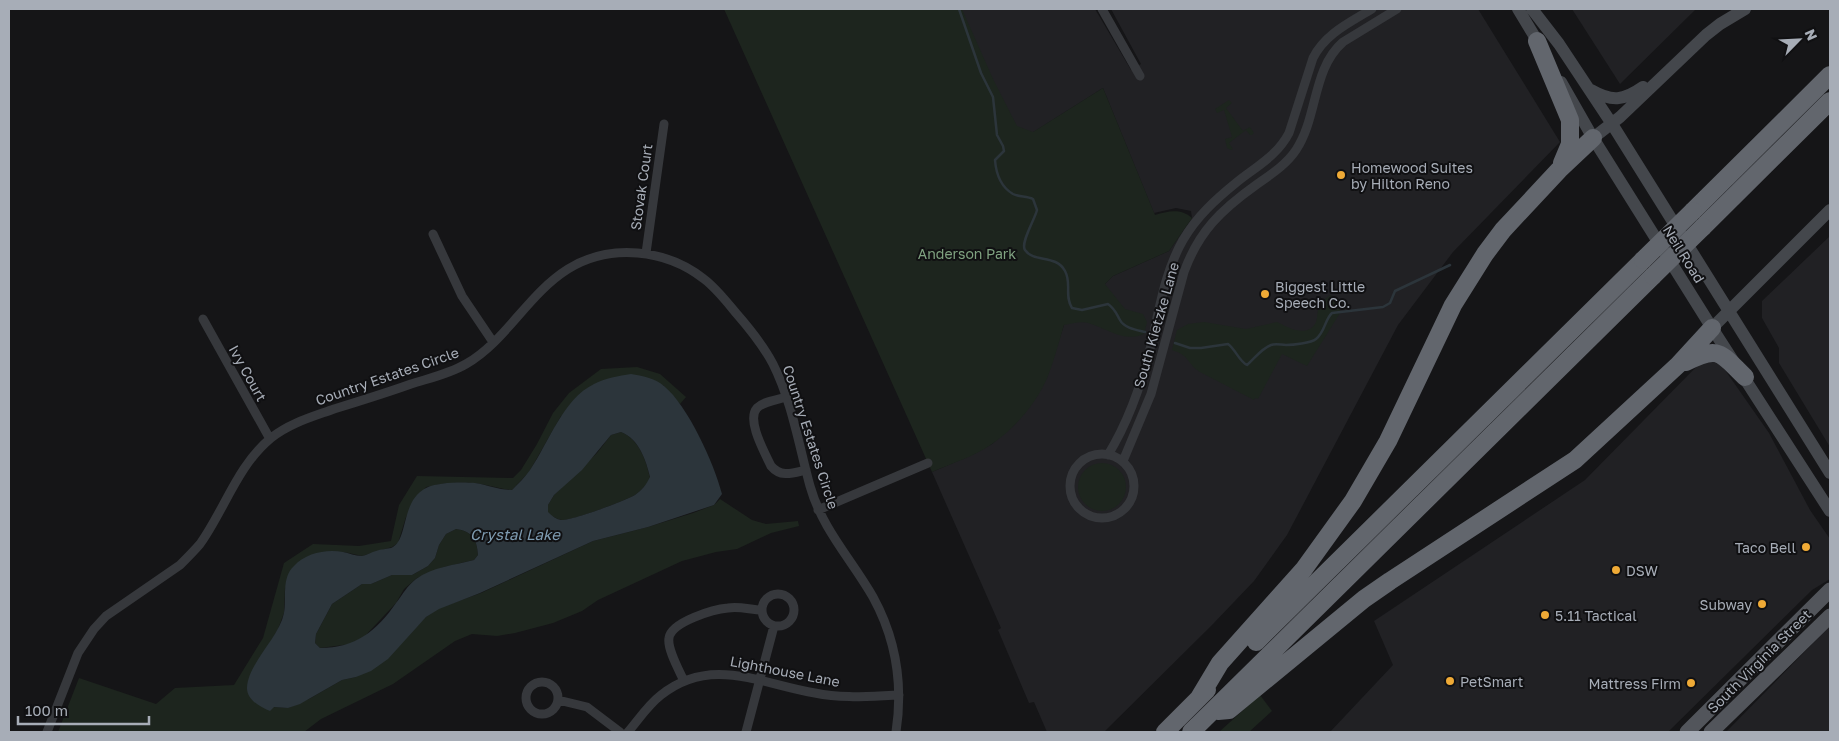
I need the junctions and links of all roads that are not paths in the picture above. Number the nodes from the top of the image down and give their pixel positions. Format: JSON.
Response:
{"nodes":[{"id":1,"x":1102,"y":9,"type":"edge"},
{"id":2,"x":1372,"y":9,"type":"edge"},
{"id":3,"x":1397,"y":9,"type":"edge"},
{"id":4,"x":1518,"y":9,"type":"edge"},
{"id":5,"x":1532,"y":9,"type":"edge"},
{"id":6,"x":1538,"y":9,"type":"edge"},
{"id":7,"x":1745,"y":9,"type":"edge"},
{"id":8,"x":1545,"y":24,"type":"junction"},
{"id":9,"x":1538,"y":41,"type":"junction"},
{"id":10,"x":1671,"y":67,"type":"junction"},
{"id":11,"x":1830,"y":75,"type":"edge"},
{"id":12,"x":1140,"y":76,"type":"dead end"},
{"id":13,"x":1588,"y":89,"type":"junction"},
{"id":14,"x":1830,"y":101,"type":"edge"},
{"id":15,"x":664,"y":124,"type":"dead end"},
{"id":16,"x":1612,"y":124,"type":"junction"},
{"id":17,"x":1594,"y":138,"type":"junction"},
{"id":18,"x":1559,"y":170,"type":"junction"},
{"id":19,"x":1830,"y":210,"type":"edge"},
{"id":20,"x":433,"y":234,"type":"dead end"},
{"id":21,"x":646,"y":253,"type":"junction"},
{"id":22,"x":1729,"y":311,"type":"junction"},
{"id":23,"x":203,"y":319,"type":"dead end"},
{"id":24,"x":1712,"y":328,"type":"junction"},
{"id":25,"x":493,"y":342,"type":"junction"},
{"id":26,"x":1678,"y":365,"type":"junction"},
{"id":27,"x":1745,"y":378,"type":"junction"},
{"id":28,"x":786,"y":397,"type":"junction"},
{"id":29,"x":270,"y":439,"type":"junction"},
{"id":30,"x":1108,"y":455,"type":"junction"},
{"id":31,"x":1123,"y":461,"type":"junction"},
{"id":32,"x":928,"y":463,"type":"dead end"},
{"id":33,"x":806,"y":470,"type":"junction"},
{"id":34,"x":1830,"y":473,"type":"edge"},
{"id":35,"x":818,"y":510,"type":"junction"},
{"id":36,"x":1830,"y":511,"type":"edge"},
{"id":37,"x":1830,"y":590,"type":"edge"},
{"id":38,"x":762,"y":610,"type":"junction"},
{"id":39,"x":1830,"y":616,"type":"edge"},
{"id":40,"x":774,"y":626,"type":"junction"},
{"id":41,"x":760,"y":680,"type":"junction"},
{"id":42,"x":684,"y":681,"type":"junction"},
{"id":43,"x":899,"y":695,"type":"junction"},
{"id":44,"x":1199,"y":698,"type":"junction"},
{"id":45,"x":558,"y":700,"type":"dead end"},
{"id":46,"x":1212,"y":712,"type":"junction"},
{"id":47,"x":47,"y":732,"type":"edge"},
{"id":48,"x":620,"y":732,"type":"edge"},
{"id":49,"x":628,"y":732,"type":"edge"},
{"id":50,"x":746,"y":732,"type":"edge"},
{"id":51,"x":896,"y":732,"type":"edge"},
{"id":52,"x":1165,"y":732,"type":"edge"},
{"id":53,"x":1191,"y":732,"type":"edge"},
{"id":54,"x":1687,"y":732,"type":"edge"},
{"id":55,"x":1711,"y":732,"type":"edge"}],
"edges":[{"from":1,"to":12,"type":"street"},
{"from":2,"to":30,"type":"street","name":"South Kietzke Lane"},
{"from":3,"to":31,"type":"street","name":"South Kietzke Lane"},
{"from":4,"to":9,"type":"main road","name":"Neil Road"},
{"from":5,"to":8,"type":"main road","name":"Neil Road"},
{"from":6,"to":8,"type":"main road"},
{"from":7,"to":10,"type":"main road"},
{"from":8,"to":13,"type":"main road","name":"Neil Road"},
{"from":9,"to":17,"type":"main road","name":"Neil Road"},
{"from":9,"to":18,"type":"highway"},
{"from":10,"to":13,"type":"main road"},
{"from":10,"to":16,"type":"main road"},
{"from":11,"to":44,"type":"highway","bridge":true},
{"from":13,"to":16,"type":"main road","name":"Neil Road"},
{"from":14,"to":46,"type":"highway","bridge":true},
{"from":15,"to":21,"type":"street","name":"Stovak Court"},
{"from":16,"to":17,"type":"main road"},
{"from":16,"to":22,"type":"main road","name":"Neil Road"},
{"from":17,"to":18,"type":"highway"},
{"from":17,"to":24,"type":"main road","name":"Neil Road"},
{"from":18,"to":44,"type":"highway"},
{"from":19,"to":22,"type":"main road"},
{"from":20,"to":25,"type":"street"},
{"from":21,"to":25,"type":"street","name":"Country Estates Circle"},
{"from":21,"to":28,"type":"street","name":"Country Estates Circle"},
{"from":22,"to":24,"type":"main road"},
{"from":22,"to":34,"type":"main road","name":"Neil Road"},
{"from":23,"to":29,"type":"street","name":"Ivy Court"},
{"from":24,"to":26,"type":"highway"},
{"from":24,"to":27,"type":"main road","name":"Neil Road"},
{"from":25,"to":29,"type":"street","name":"Country Estates Circle"},
{"from":26,"to":27,"type":"highway"},
{"from":26,"to":46,"type":"highway"},
{"from":27,"to":36,"type":"main road","name":"Neil Road"},
{"from":28,"to":33,"type":"street","name":"Country Estates Circle"},
{"from":28,"to":33,"type":"street"},
{"from":29,"to":47,"type":"street","name":"Country Estates Circle"},
{"from":30,"to":31,"type":"street"},
{"from":30,"to":31,"type":"street"},
{"from":32,"to":35,"type":"street"},
{"from":33,"to":35,"type":"street","name":"Country Estates Circle"},
{"from":35,"to":43,"type":"street","name":"Country Estates Circle"},
{"from":37,"to":54,"type":"main road","name":"South Virginia Street"},
{"from":38,"to":40,"type":"street"},
{"from":38,"to":40,"type":"street"},
{"from":38,"to":42,"type":"street"},
{"from":39,"to":55,"type":"main road","name":"South Virginia Street"},
{"from":40,"to":41,"type":"street"},
{"from":41,"to":42,"type":"street","name":"Lighthouse Lane"},
{"from":41,"to":43,"type":"street","name":"Lighthouse Lane"},
{"from":41,"to":50,"type":"street"},
{"from":42,"to":49,"type":"street","name":"Lighthouse Lane"},
{"from":43,"to":51,"type":"street","name":"Country Estates Circle"},
{"from":44,"to":52,"type":"highway"},
{"from":45,"to":48,"type":"street"},
{"from":46,"to":53,"type":"highway"}]}
